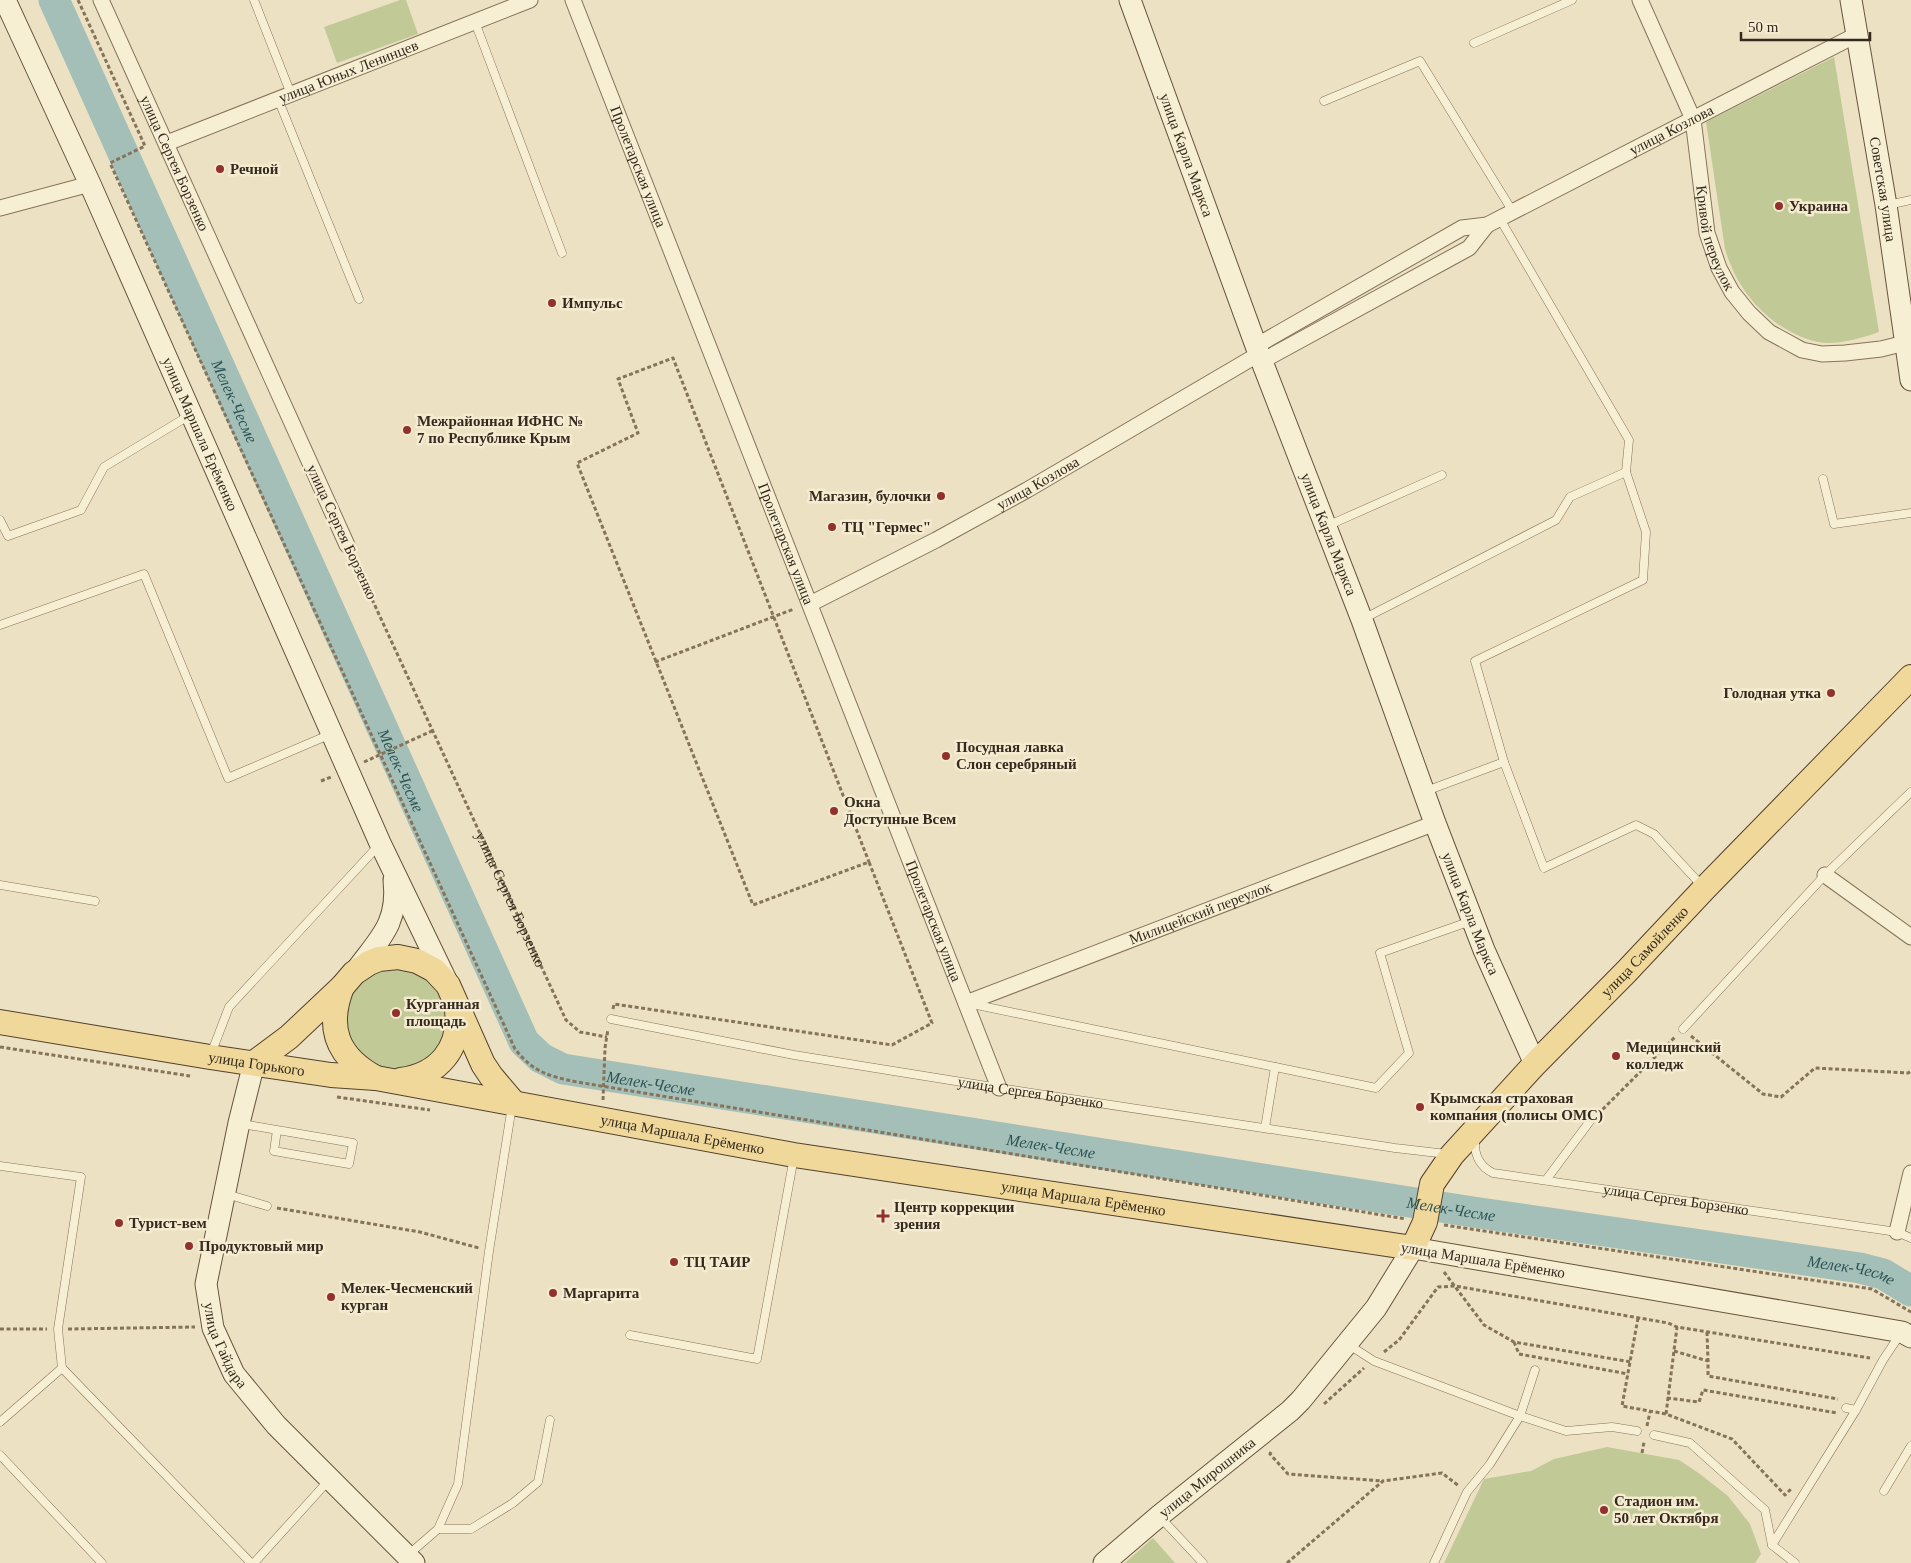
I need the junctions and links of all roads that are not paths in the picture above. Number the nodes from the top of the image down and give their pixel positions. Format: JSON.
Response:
{"nodes":[{"id":1,"x":5,"y":0,"type":"edge"},
{"id":2,"x":101,"y":0,"type":"edge"},
{"id":3,"x":254,"y":0,"type":"edge"},
{"id":4,"x":530,"y":0,"type":"edge"},
{"id":5,"x":574,"y":0,"type":"edge"},
{"id":6,"x":1130,"y":0,"type":"edge"},
{"id":7,"x":1572,"y":0,"type":"edge"},
{"id":8,"x":1640,"y":0,"type":"edge"},
{"id":9,"x":1851,"y":0,"type":"edge"},
{"id":10,"x":474,"y":22,"type":"junction"},
{"id":11,"x":1856,"y":34,"type":"junction"},
{"id":12,"x":1474,"y":43,"type":"dead end"},
{"id":13,"x":285,"y":97,"type":"junction"},
{"id":14,"x":1324,"y":101,"type":"dead end"},
{"id":15,"x":1693,"y":119,"type":"junction"},
{"id":16,"x":167,"y":143,"type":"junction"},
{"id":17,"x":90,"y":184,"type":"junction"},
{"id":18,"x":1911,"y":200,"type":"edge"},
{"id":19,"x":1886,"y":205,"type":"junction"},
{"id":20,"x":0,"y":208,"type":"edge"},
{"id":21,"x":1500,"y":219,"type":"junction"},
{"id":22,"x":562,"y":253,"type":"dead end"},
{"id":23,"x":359,"y":299,"type":"dead end"},
{"id":24,"x":1905,"y":342,"type":"junction"},
{"id":25,"x":1259,"y":354,"type":"junction"},
{"id":26,"x":1911,"y":380,"type":"edge"},
{"id":27,"x":192,"y":414,"type":"junction"},
{"id":28,"x":1626,"y":472,"type":"junction"},
{"id":29,"x":1442,"y":475,"type":"dead end"},
{"id":30,"x":1823,"y":479,"type":"dead end"},
{"id":31,"x":1911,"y":513,"type":"edge"},
{"id":32,"x":0,"y":520,"type":"edge"},
{"id":33,"x":1326,"y":527,"type":"junction"},
{"id":34,"x":347,"y":545,"type":"road end"},
{"id":35,"x":810,"y":604,"type":"junction"},
{"id":36,"x":1362,"y":620,"type":"junction"},
{"id":37,"x":0,"y":625,"type":"edge"},
{"id":38,"x":1911,"y":677,"type":"edge"},
{"id":39,"x":333,"y":733,"type":"junction"},
{"id":40,"x":1504,"y":762,"type":"junction"},
{"id":41,"x":1424,"y":791,"type":"junction"},
{"id":42,"x":1911,"y":792,"type":"edge"},
{"id":43,"x":1435,"y":823,"type":"junction"},
{"id":44,"x":380,"y":843,"type":"junction"},
{"id":45,"x":392,"y":870,"type":"junction"},
{"id":46,"x":1825,"y":876,"type":"junction"},
{"id":47,"x":0,"y":885,"type":"edge"},
{"id":48,"x":1705,"y":888,"type":"junction"},
{"id":49,"x":95,"y":901,"type":"dead end"},
{"id":50,"x":1472,"y":920,"type":"junction"},
{"id":51,"x":1911,"y":937,"type":"edge"},
{"id":52,"x":348,"y":980,"type":"junction"},
{"id":53,"x":448,"y":985,"type":"junction"},
{"id":54,"x":966,"y":1003,"type":"junction"},
{"id":55,"x":457,"y":1008,"type":"junction"},
{"id":56,"x":611,"y":1019,"type":"road end"},
{"id":57,"x":0,"y":1022,"type":"edge"},
{"id":58,"x":1684,"y":1030,"type":"road end"},
{"id":59,"x":210,"y":1057,"type":"junction"},
{"id":60,"x":254,"y":1063,"type":"junction"},
{"id":61,"x":1535,"y":1064,"type":"junction"},
{"id":62,"x":1275,"y":1067,"type":"junction"},
{"id":63,"x":385,"y":1079,"type":"junction"},
{"id":64,"x":998,"y":1088,"type":"junction"},
{"id":65,"x":513,"y":1102,"type":"junction"},
{"id":66,"x":1590,"y":1121,"type":"road end"},
{"id":67,"x":239,"y":1123,"type":"junction"},
{"id":68,"x":1477,"y":1127,"type":"junction"},
{"id":69,"x":1265,"y":1128,"type":"junction"},
{"id":70,"x":277,"y":1130,"type":"junction"},
{"id":71,"x":794,"y":1155,"type":"junction"},
{"id":72,"x":1452,"y":1155,"type":"junction"},
{"id":73,"x":0,"y":1166,"type":"edge"},
{"id":74,"x":1911,"y":1173,"type":"edge"},
{"id":75,"x":1546,"y":1180,"type":"junction"},
{"id":76,"x":225,"y":1194,"type":"junction"},
{"id":77,"x":267,"y":1206,"type":"road end"},
{"id":78,"x":1897,"y":1232,"type":"junction"},
{"id":79,"x":1911,"y":1238,"type":"edge"},
{"id":80,"x":1413,"y":1248,"type":"junction"},
{"id":81,"x":630,"y":1334,"type":"dead end"},
{"id":82,"x":1907,"y":1334,"type":"edge"},
{"id":83,"x":1348,"y":1344,"type":"junction"},
{"id":84,"x":62,"y":1368,"type":"junction"},
{"id":85,"x":1535,"y":1370,"type":"dead end"},
{"id":86,"x":1846,"y":1408,"type":"dead end"},
{"id":87,"x":1856,"y":1409,"type":"junction"},
{"id":88,"x":1520,"y":1416,"type":"junction"},
{"id":89,"x":550,"y":1420,"type":"dead end"},
{"id":90,"x":0,"y":1422,"type":"edge"},
{"id":91,"x":1637,"y":1431,"type":"dead end"},
{"id":92,"x":1654,"y":1435,"type":"dead end"},
{"id":93,"x":1911,"y":1446,"type":"edge"},
{"id":94,"x":0,"y":1455,"type":"edge"},
{"id":95,"x":329,"y":1480,"type":"junction"},
{"id":96,"x":1884,"y":1491,"type":"dead end"},
{"id":97,"x":1159,"y":1516,"type":"junction"},
{"id":98,"x":438,"y":1529,"type":"junction"},
{"id":99,"x":1772,"y":1545,"type":"junction"},
{"id":100,"x":410,"y":1560,"type":"edge"},
{"id":101,"x":102,"y":1563,"type":"edge"},
{"id":102,"x":252,"y":1563,"type":"edge"},
{"id":103,"x":1104,"y":1563,"type":"edge"},
{"id":104,"x":1203,"y":1563,"type":"edge"},
{"id":105,"x":1434,"y":1563,"type":"edge"},
{"id":106,"x":1795,"y":1563,"type":"edge"}],
"edges":[{"from":1,"to":17,"type":"main road","name":"улица Маршала Ерёменко"},
{"from":2,"to":16,"type":"street","name":"улица Сергея Борзенко"},
{"from":3,"to":13,"type":"lane"},
{"from":4,"to":10,"type":"street","name":"улица Юных Ленинцев"},
{"from":5,"to":35,"type":"street","name":"Пролетарская улица"},
{"from":6,"to":25,"type":"main road","name":"улица Карла Маркса"},
{"from":7,"to":12,"type":"lane"},
{"from":8,"to":15,"type":"street","name":"Кривой переулок"},
{"from":9,"to":11,"type":"main road","name":"Советская улица"},
{"from":10,"to":13,"type":"street","name":"улица Юных Ленинцев"},
{"from":10,"to":22,"type":"lane"},
{"from":11,"to":15,"type":"street","name":"улица Козлова"},
{"from":11,"to":19,"type":"main road","name":"Советская улица"},
{"from":13,"to":16,"type":"street","name":"улица Юных Ленинцев"},
{"from":13,"to":23,"type":"lane"},
{"from":14,"to":21,"type":"lane"},
{"from":15,"to":21,"type":"street","name":"улица Козлова"},
{"from":15,"to":24,"type":"street","name":"Кривой переулок"},
{"from":16,"to":34,"type":"street","name":"улица Сергея Борзенко"},
{"from":17,"to":20,"type":"street"},
{"from":17,"to":27,"type":"main road","name":"улица Маршала Ерёменко"},
{"from":18,"to":19,"type":"lane"},
{"from":19,"to":24,"type":"main road","name":"Советская улица"},
{"from":21,"to":25,"type":"street","name":"улица Козлова"},
{"from":21,"to":25,"type":"street","name":"улица Козлова"},
{"from":21,"to":28,"type":"lane"},
{"from":24,"to":26,"type":"main road","name":"Советская улица"},
{"from":25,"to":33,"type":"main road","name":"улица Карла Маркса"},
{"from":25,"to":35,"type":"street","name":"улица Козлова"},
{"from":27,"to":32,"type":"lane"},
{"from":27,"to":39,"type":"main road","name":"улица Маршала Ерёменко"},
{"from":28,"to":36,"type":"lane"},
{"from":28,"to":40,"type":"lane"},
{"from":29,"to":33,"type":"lane"},
{"from":30,"to":31,"type":"lane"},
{"from":33,"to":36,"type":"main road","name":"улица Карла Маркса"},
{"from":35,"to":54,"type":"street","name":"Пролетарская улица"},
{"from":36,"to":41,"type":"main road","name":"улица Карла Маркса"},
{"from":37,"to":39,"type":"lane"},
{"from":38,"to":48,"type":"main road","name":"улица Самойленко"},
{"from":39,"to":44,"type":"main road","name":"улица Маршала Ерёменко"},
{"from":40,"to":41,"type":"lane"},
{"from":40,"to":48,"type":"lane"},
{"from":41,"to":43,"type":"main road","name":"улица Карла Маркса"},
{"from":42,"to":46,"type":"lane"},
{"from":43,"to":50,"type":"main road","name":"улица Карла Маркса"},
{"from":43,"to":54,"type":"street","name":"Милицейский переулок"},
{"from":44,"to":45,"type":"main road","name":"улица Маршала Ерёменко"},
{"from":44,"to":59,"type":"lane"},
{"from":45,"to":52,"type":"main road","name":"улица Маршала Ерёменко"},
{"from":45,"to":53,"type":"main road","name":"улица Маршала Ерёменко"},
{"from":46,"to":51,"type":"street"},
{"from":46,"to":58,"type":"lane"},
{"from":47,"to":49,"type":"lane"},
{"from":48,"to":61,"type":"main road","name":"улица Самойленко"},
{"from":50,"to":61,"type":"main road","name":"улица Карла Маркса"},
{"from":50,"to":62,"type":"lane"},
{"from":52,"to":53,"type":"main road"},
{"from":52,"to":60,"type":"main road","name":"улица Маршала Ерёменко"},
{"from":52,"to":63,"type":"main road"},
{"from":53,"to":55,"type":"main road","name":"улица Маршала Ерёменко"},
{"from":54,"to":62,"type":"lane"},
{"from":54,"to":64,"type":"street","name":"Пролетарская улица"},
{"from":55,"to":63,"type":"main road"},
{"from":55,"to":65,"type":"main road","name":"улица Маршала Ерёменко"},
{"from":56,"to":64,"type":"lane","name":"улица Сергея Борзенко"},
{"from":57,"to":59,"type":"main road","name":"улица Горького"},
{"from":59,"to":60,"type":"main road","name":"улица Горького"},
{"from":60,"to":63,"type":"main road","name":"улица Горького"},
{"from":60,"to":67,"type":"main road","name":"улица Гайдара"},
{"from":61,"to":68,"type":"main road","name":"улица Самойленко"},
{"from":62,"to":69,"type":"lane"},
{"from":63,"to":65,"type":"main road","name":"улица Горького"},
{"from":64,"to":69,"type":"lane","name":"улица Сергея Борзенко"},
{"from":65,"to":71,"type":"main road","name":"улица Маршала Ерёменко"},
{"from":65,"to":98,"type":"lane"},
{"from":66,"to":75,"type":"lane"},
{"from":67,"to":70,"type":"lane"},
{"from":67,"to":76,"type":"main road","name":"улица Гайдара"},
{"from":68,"to":72,"type":"main road","name":"улица Самойленко"},
{"from":68,"to":75,"type":"lane","name":"улица Сергея Борзенко"},
{"from":69,"to":72,"type":"lane","name":"улица Сергея Борзенко"},
{"from":70,"to":70,"type":"lane"},
{"from":71,"to":80,"type":"main road","name":"улица Маршала Ерёменко"},
{"from":71,"to":81,"type":"lane"},
{"from":72,"to":80,"type":"main road","name":"улица Самойленко"},
{"from":73,"to":84,"type":"lane"},
{"from":74,"to":78,"type":"street"},
{"from":75,"to":78,"type":"lane","name":"улица Сергея Борзенко"},
{"from":76,"to":77,"type":"lane"},
{"from":76,"to":95,"type":"main road","name":"улица Гайдара"},
{"from":78,"to":79,"type":"lane","name":"улица Сергея Борзенко"},
{"from":80,"to":82,"type":"main road","name":"улица Маршала Ерёменко"},
{"from":80,"to":83,"type":"main road","name":"улица Мирошника"},
{"from":82,"to":87,"type":"lane"},
{"from":83,"to":88,"type":"lane"},
{"from":83,"to":97,"type":"main road","name":"улица Мирошника"},
{"from":84,"to":90,"type":"lane"},
{"from":84,"to":102,"type":"lane"},
{"from":85,"to":88,"type":"lane"},
{"from":86,"to":87,"type":"lane"},
{"from":87,"to":99,"type":"lane"},
{"from":88,"to":91,"type":"lane"},
{"from":88,"to":105,"type":"lane"},
{"from":89,"to":98,"type":"lane"},
{"from":92,"to":99,"type":"lane"},
{"from":93,"to":96,"type":"lane"},
{"from":94,"to":101,"type":"lane"},
{"from":95,"to":100,"type":"main road","name":"улица Гайдара"},
{"from":95,"to":102,"type":"lane"},
{"from":97,"to":103,"type":"main road","name":"улица Мирошника"},
{"from":97,"to":104,"type":"lane"},
{"from":98,"to":100,"type":"lane"},
{"from":99,"to":106,"type":"lane"}]}
